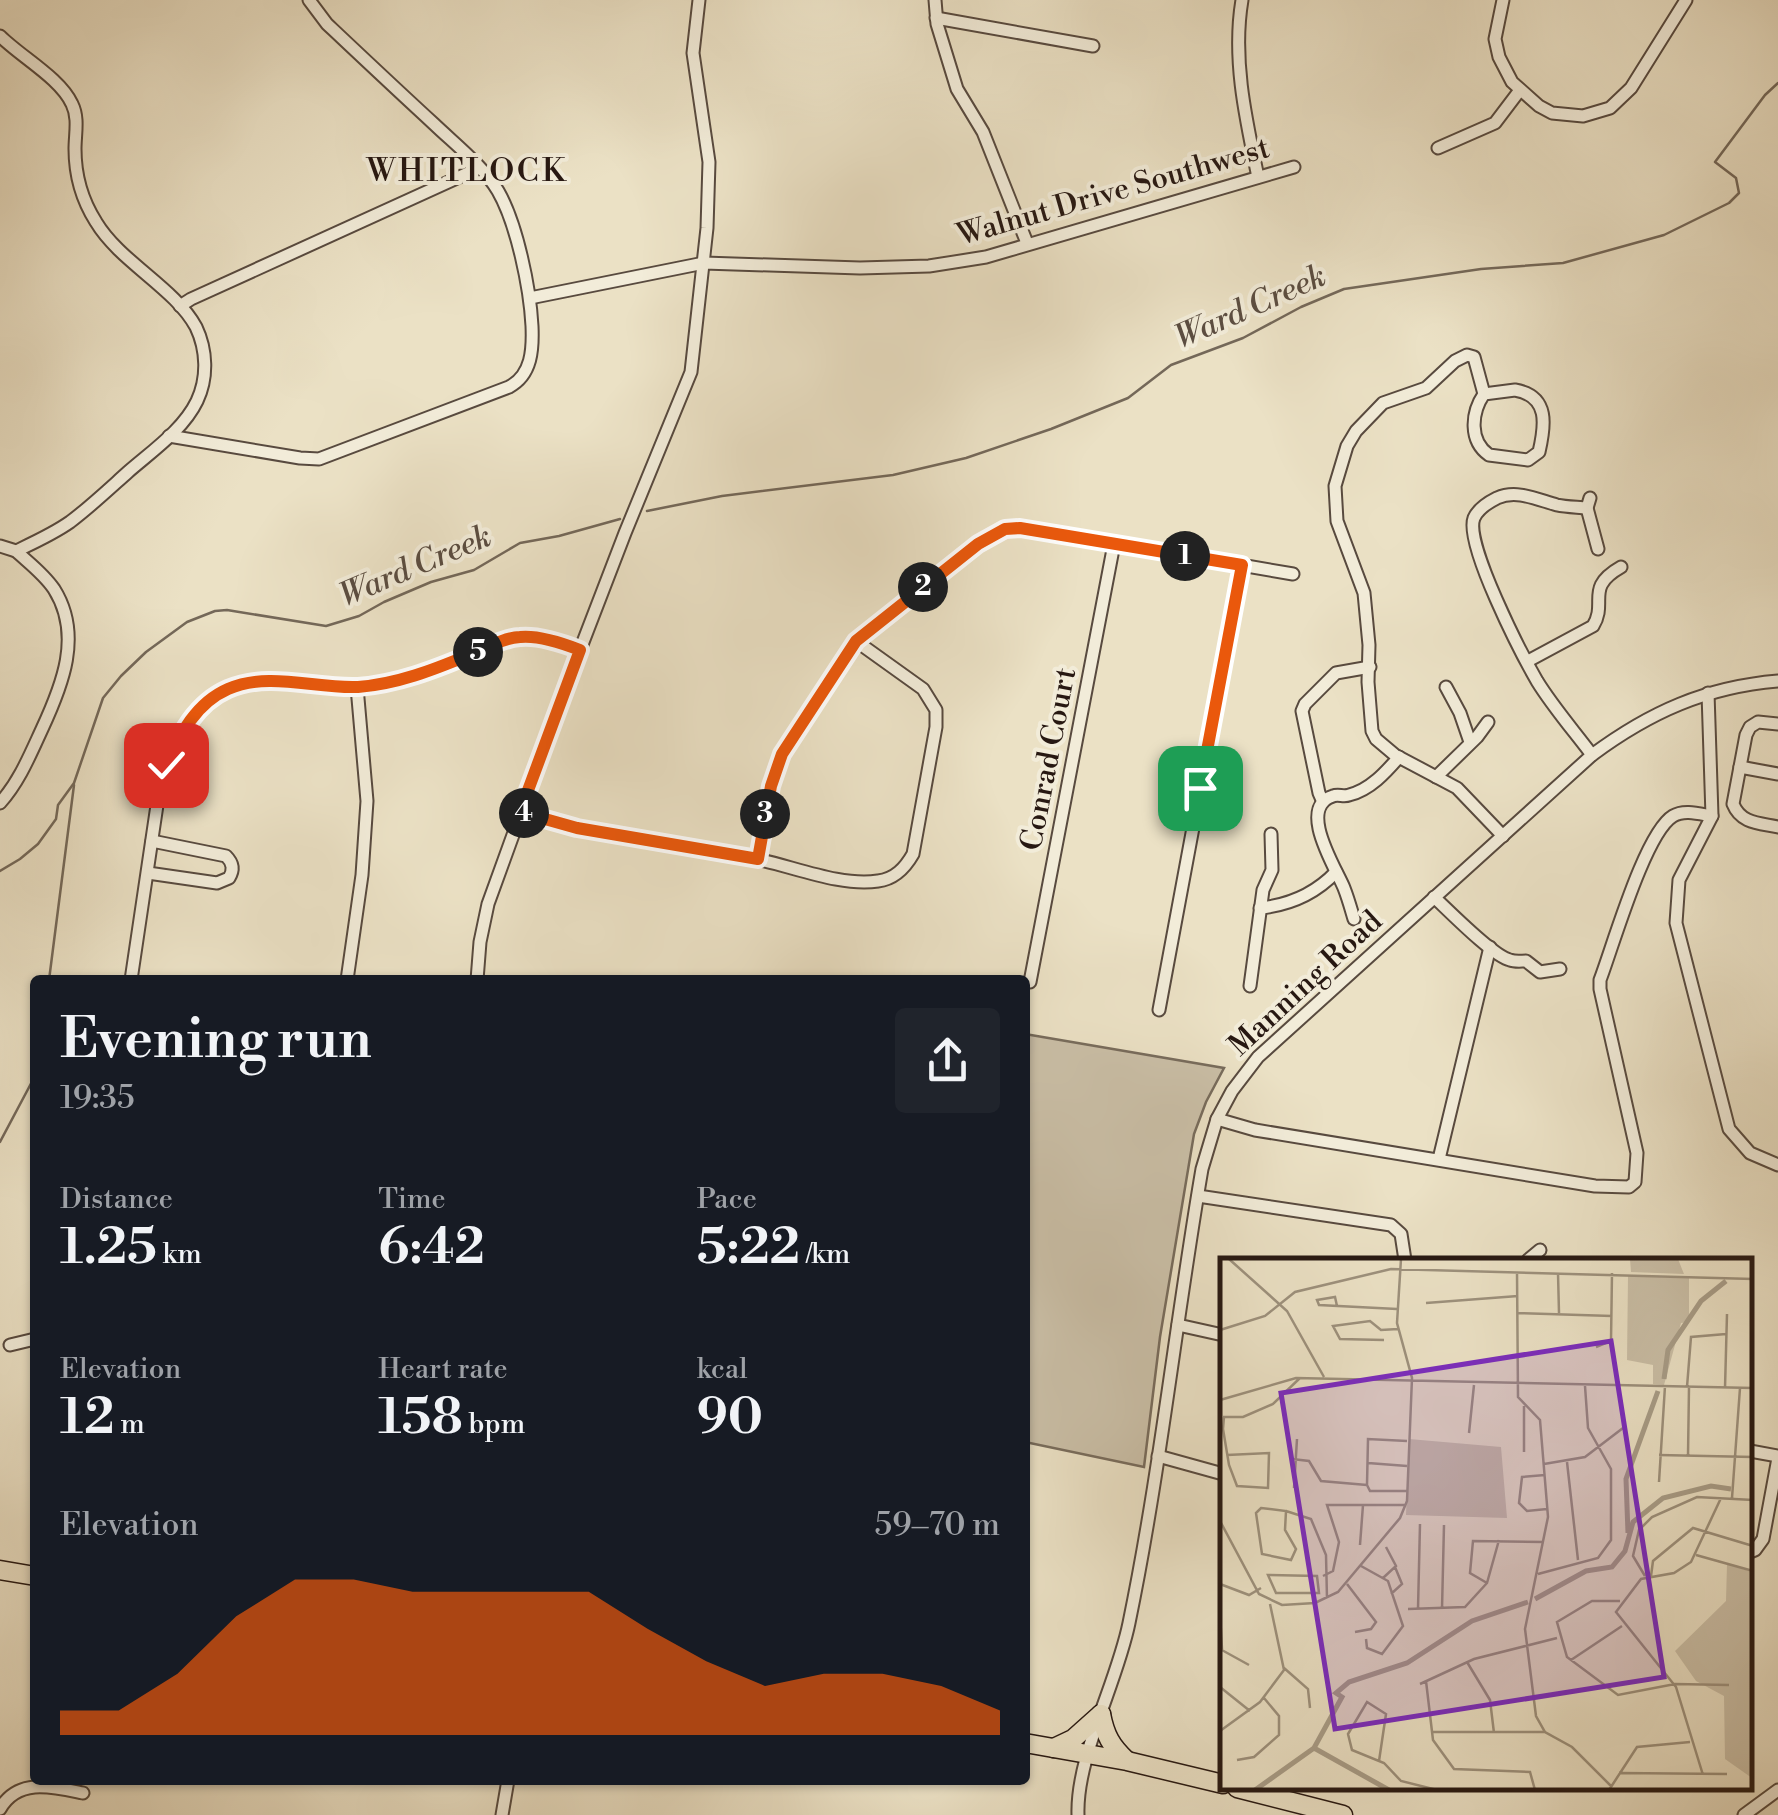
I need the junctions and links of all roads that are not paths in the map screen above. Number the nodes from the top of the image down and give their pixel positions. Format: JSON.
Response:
{"nodes":[{"id":1,"x":309,"y":0,"type":"edge"},
{"id":2,"x":699,"y":0,"type":"edge"},
{"id":3,"x":935,"y":0,"type":"edge"},
{"id":4,"x":1242,"y":0,"type":"edge"},
{"id":5,"x":1503,"y":0,"type":"edge"},
{"id":6,"x":1686,"y":0,"type":"edge"},
{"id":7,"x":936,"y":18,"type":"junction"},
{"id":8,"x":0,"y":36,"type":"edge"},
{"id":9,"x":1093,"y":46,"type":"dead end"},
{"id":10,"x":1520,"y":90,"type":"junction"},
{"id":11,"x":1438,"y":148,"type":"dead end"},
{"id":12,"x":1294,"y":167,"type":"dead end"},
{"id":13,"x":479,"y":168,"type":"junction"},
{"id":14,"x":1258,"y":177,"type":"junction"},
{"id":15,"x":1026,"y":244,"type":"junction"},
{"id":16,"x":704,"y":263,"type":"junction"},
{"id":17,"x":530,"y":298,"type":"junction"},
{"id":18,"x":180,"y":306,"type":"junction"},
{"id":19,"x":1484,"y":394,"type":"junction"},
{"id":20,"x":168,"y":436,"type":"junction"},
{"id":21,"x":1114,"y":544,"type":"junction"},
{"id":22,"x":0,"y":546,"type":"edge"},
{"id":23,"x":1598,"y":548,"type":"dead end"},
{"id":24,"x":16,"y":551,"type":"junction"},
{"id":25,"x":1242,"y":565,"type":"junction"},
{"id":26,"x":1621,"y":567,"type":"dead end"},
{"id":27,"x":1293,"y":574,"type":"dead end"},
{"id":28,"x":856,"y":641,"type":"junction"},
{"id":29,"x":580,"y":650,"type":"junction"},
{"id":30,"x":1528,"y":661,"type":"junction"},
{"id":31,"x":1370,"y":666,"type":"junction"},
{"id":32,"x":1778,"y":681,"type":"edge"},
{"id":33,"x":357,"y":687,"type":"junction"},
{"id":34,"x":1446,"y":687,"type":"dead end"},
{"id":35,"x":1708,"y":694,"type":"junction"},
{"id":36,"x":1488,"y":722,"type":"dead end"},
{"id":37,"x":1778,"y":724,"type":"edge"},
{"id":38,"x":1470,"y":742,"type":"junction"},
{"id":39,"x":1592,"y":755,"type":"junction"},
{"id":40,"x":1399,"y":757,"type":"junction"},
{"id":41,"x":1740,"y":767,"type":"junction"},
{"id":42,"x":1778,"y":774,"type":"edge"},
{"id":43,"x":1436,"y":777,"type":"junction"},
{"id":44,"x":1323,"y":802,"type":"junction"},
{"id":45,"x":0,"y":804,"type":"edge"},
{"id":46,"x":520,"y":812,"type":"junction"},
{"id":47,"x":1712,"y":816,"type":"junction"},
{"id":48,"x":1778,"y":826,"type":"edge"},
{"id":49,"x":1271,"y":834,"type":"dead end"},
{"id":50,"x":1503,"y":836,"type":"junction"},
{"id":51,"x":152,"y":842,"type":"junction"},
{"id":52,"x":758,"y":859,"type":"junction"},
{"id":53,"x":1336,"y":872,"type":"junction"},
{"id":54,"x":148,"y":873,"type":"junction"},
{"id":55,"x":1434,"y":896,"type":"junction"},
{"id":56,"x":1260,"y":908,"type":"junction"},
{"id":57,"x":1354,"y":919,"type":"dead end"},
{"id":58,"x":1490,"y":946,"type":"junction"},
{"id":59,"x":1560,"y":968,"type":"dead end"},
{"id":60,"x":132,"y":975,"type":"edge"},
{"id":61,"x":348,"y":975,"type":"edge"},
{"id":62,"x":477,"y":975,"type":"edge"},
{"id":63,"x":1030,"y":982,"type":"dead end"},
{"id":64,"x":1250,"y":986,"type":"dead end"},
{"id":65,"x":1159,"y":1010,"type":"dead end"},
{"id":66,"x":1217,"y":1119,"type":"junction"},
{"id":67,"x":1439,"y":1159,"type":"junction"},
{"id":68,"x":1778,"y":1165,"type":"edge"},
{"id":69,"x":1198,"y":1196,"type":"junction"},
{"id":70,"x":1540,"y":1250,"type":"dead end"},
{"id":71,"x":1405,"y":1258,"type":"edge"},
{"id":72,"x":1530,"y":1258,"type":"edge"},
{"id":73,"x":1178,"y":1325,"type":"junction"},
{"id":74,"x":1220,"y":1334,"type":"edge"},
{"id":75,"x":30,"y":1340,"type":"edge"},
{"id":76,"x":10,"y":1345,"type":"dead end"},
{"id":77,"x":1753,"y":1452,"type":"edge"},
{"id":78,"x":1158,"y":1456,"type":"junction"},
{"id":79,"x":1778,"y":1457,"type":"edge"},
{"id":80,"x":1220,"y":1473,"type":"edge"},
{"id":81,"x":1753,"y":1551,"type":"edge"},
{"id":82,"x":0,"y":1570,"type":"edge"},
{"id":83,"x":30,"y":1575,"type":"edge"},
{"id":84,"x":1101,"y":1714,"type":"junction"},
{"id":85,"x":1030,"y":1744,"type":"edge"},
{"id":86,"x":1054,"y":1748,"type":"junction"},
{"id":87,"x":1088,"y":1754,"type":"junction"},
{"id":88,"x":1127,"y":1761,"type":"junction"},
{"id":89,"x":1220,"y":1783,"type":"edge"},
{"id":90,"x":507,"y":1785,"type":"edge"},
{"id":91,"x":1245,"y":1790,"type":"edge"},
{"id":92,"x":1778,"y":1790,"type":"edge"},
{"id":93,"x":83,"y":1793,"type":"dead end"},
{"id":94,"x":0,"y":1809,"type":"edge"},
{"id":95,"x":502,"y":1815,"type":"edge"},
{"id":96,"x":1078,"y":1815,"type":"edge"},
{"id":97,"x":1343,"y":1815,"type":"edge"},
{"id":98,"x":1744,"y":1815,"type":"edge"}],
"edges":[{"from":1,"to":13,"type":"street"},
{"from":2,"to":16,"type":"street"},
{"from":3,"to":7,"type":"street"},
{"from":4,"to":14,"type":"street"},
{"from":5,"to":10,"type":"street"},
{"from":6,"to":10,"type":"street"},
{"from":7,"to":9,"type":"street"},
{"from":7,"to":15,"type":"street"},
{"from":8,"to":18,"type":"street"},
{"from":10,"to":11,"type":"street"},
{"from":12,"to":14,"type":"street","name":"Walnut Drive Southwest"},
{"from":13,"to":17,"type":"street"},
{"from":13,"to":18,"type":"street"},
{"from":14,"to":15,"type":"street","name":"Walnut Drive Southwest"},
{"from":15,"to":16,"type":"street","name":"Walnut Drive Southwest"},
{"from":16,"to":17,"type":"street","name":"Walnut Drive Southwest"},
{"from":16,"to":29,"type":"street"},
{"from":17,"to":20,"type":"street"},
{"from":18,"to":20,"type":"street"},
{"from":19,"to":19,"type":"street"},
{"from":19,"to":31,"type":"street"},
{"from":20,"to":24,"type":"street"},
{"from":21,"to":25,"type":"street"},
{"from":21,"to":28,"type":"street"},
{"from":21,"to":63,"type":"street","name":"Conrad Court"},
{"from":22,"to":24,"type":"street"},
{"from":23,"to":30,"type":"street"},
{"from":24,"to":45,"type":"street"},
{"from":25,"to":27,"type":"street"},
{"from":25,"to":65,"type":"street"},
{"from":26,"to":30,"type":"street"},
{"from":28,"to":52,"type":"street"},
{"from":28,"to":52,"type":"street"},
{"from":29,"to":33,"type":"street"},
{"from":29,"to":46,"type":"street"},
{"from":30,"to":39,"type":"street"},
{"from":31,"to":40,"type":"street"},
{"from":31,"to":44,"type":"street"},
{"from":32,"to":35,"type":"street","name":"Manning Road"},
{"from":33,"to":51,"type":"street"},
{"from":33,"to":61,"type":"street"},
{"from":34,"to":38,"type":"street"},
{"from":35,"to":39,"type":"street","name":"Manning Road"},
{"from":35,"to":47,"type":"street"},
{"from":36,"to":38,"type":"street"},
{"from":37,"to":41,"type":"street"},
{"from":38,"to":43,"type":"street"},
{"from":39,"to":50,"type":"street","name":"Manning Road"},
{"from":40,"to":43,"type":"street"},
{"from":40,"to":44,"type":"street"},
{"from":41,"to":42,"type":"street"},
{"from":41,"to":48,"type":"street"},
{"from":43,"to":50,"type":"street"},
{"from":44,"to":53,"type":"street"},
{"from":46,"to":52,"type":"street"},
{"from":46,"to":62,"type":"street"},
{"from":47,"to":67,"type":"street"},
{"from":47,"to":68,"type":"street"},
{"from":49,"to":56,"type":"street"},
{"from":50,"to":55,"type":"street","name":"Manning Road"},
{"from":51,"to":54,"type":"street"},
{"from":51,"to":54,"type":"street"},
{"from":53,"to":56,"type":"street"},
{"from":53,"to":57,"type":"street"},
{"from":54,"to":60,"type":"street"},
{"from":55,"to":58,"type":"street"},
{"from":55,"to":66,"type":"street","name":"Manning Road"},
{"from":56,"to":64,"type":"street"},
{"from":58,"to":59,"type":"street"},
{"from":58,"to":67,"type":"street"},
{"from":66,"to":67,"type":"street"},
{"from":66,"to":69,"type":"street","name":"Manning Road"},
{"from":69,"to":71,"type":"street"},
{"from":69,"to":73,"type":"street","name":"Manning Road"},
{"from":70,"to":72,"type":"street"},
{"from":73,"to":74,"type":"street"},
{"from":73,"to":78,"type":"street","name":"Manning Road"},
{"from":75,"to":76,"type":"street"},
{"from":77,"to":79,"type":"street"},
{"from":78,"to":80,"type":"street"},
{"from":78,"to":84,"type":"street","name":"Manning Road"},
{"from":79,"to":81,"type":"street"},
{"from":82,"to":83,"type":"highway"},
{"from":84,"to":86,"type":"highway"},
{"from":84,"to":87,"type":"street","name":"Manning Road"},
{"from":84,"to":88,"type":"highway"},
{"from":85,"to":86,"type":"highway"},
{"from":86,"to":87,"type":"highway"},
{"from":87,"to":88,"type":"highway"},
{"from":87,"to":96,"type":"street","name":"Manning Road"},
{"from":88,"to":89,"type":"highway"},
{"from":90,"to":95,"type":"street"},
{"from":91,"to":97,"type":"highway"},
{"from":92,"to":98,"type":"street"},
{"from":93,"to":94,"type":"street"}]}
